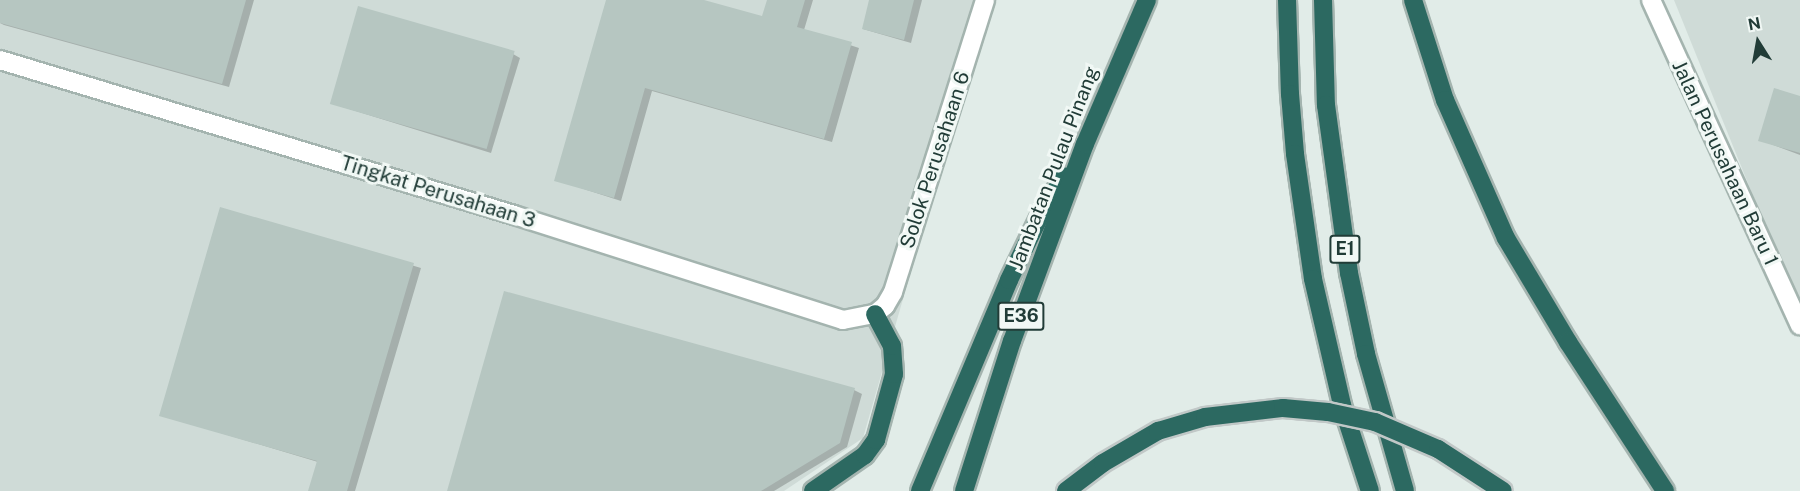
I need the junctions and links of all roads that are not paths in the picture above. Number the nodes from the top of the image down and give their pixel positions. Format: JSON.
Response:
{"nodes":[{"id":1,"x":986,"y":0,"type":"edge"},
{"id":2,"x":1147,"y":0,"type":"edge"},
{"id":3,"x":1287,"y":0,"type":"edge"},
{"id":4,"x":1323,"y":0,"type":"edge"},
{"id":5,"x":1413,"y":0,"type":"edge"},
{"id":6,"x":1651,"y":0,"type":"edge"},
{"id":7,"x":0,"y":60,"type":"edge"},
{"id":8,"x":1085,"y":144,"type":"junction"},
{"id":9,"x":875,"y":314,"type":"junction"},
{"id":10,"x":1800,"y":326,"type":"edge"},
{"id":11,"x":813,"y":491,"type":"edge"},
{"id":12,"x":920,"y":491,"type":"edge"},
{"id":13,"x":964,"y":491,"type":"edge"},
{"id":14,"x":1066,"y":491,"type":"edge"},
{"id":15,"x":1370,"y":491,"type":"edge"},
{"id":16,"x":1405,"y":491,"type":"edge"},
{"id":17,"x":1503,"y":491,"type":"edge"},
{"id":18,"x":1665,"y":491,"type":"edge"}],
"edges":[{"from":1,"to":9,"type":"street","name":"Solok Perusahaan 6"},
{"from":2,"to":8,"type":"highway","name":"Jambatan Pulau Pinang","number":"E36"},
{"from":3,"to":15,"type":"highway","number":"E1"},
{"from":4,"to":16,"type":"highway","number":"E1"},
{"from":5,"to":18,"type":"highway"},
{"from":6,"to":10,"type":"street","name":"Jalan Perusahaan Baru 1"},
{"from":7,"to":9,"type":"street","name":"Tingkat Perusahaan 3"},
{"from":8,"to":12,"type":"highway"},
{"from":8,"to":13,"type":"highway","name":"Jambatan Pulau Pinang","number":"E36"},
{"from":9,"to":11,"type":"highway"},
{"from":14,"to":17,"type":"highway","bridge":true}]}
